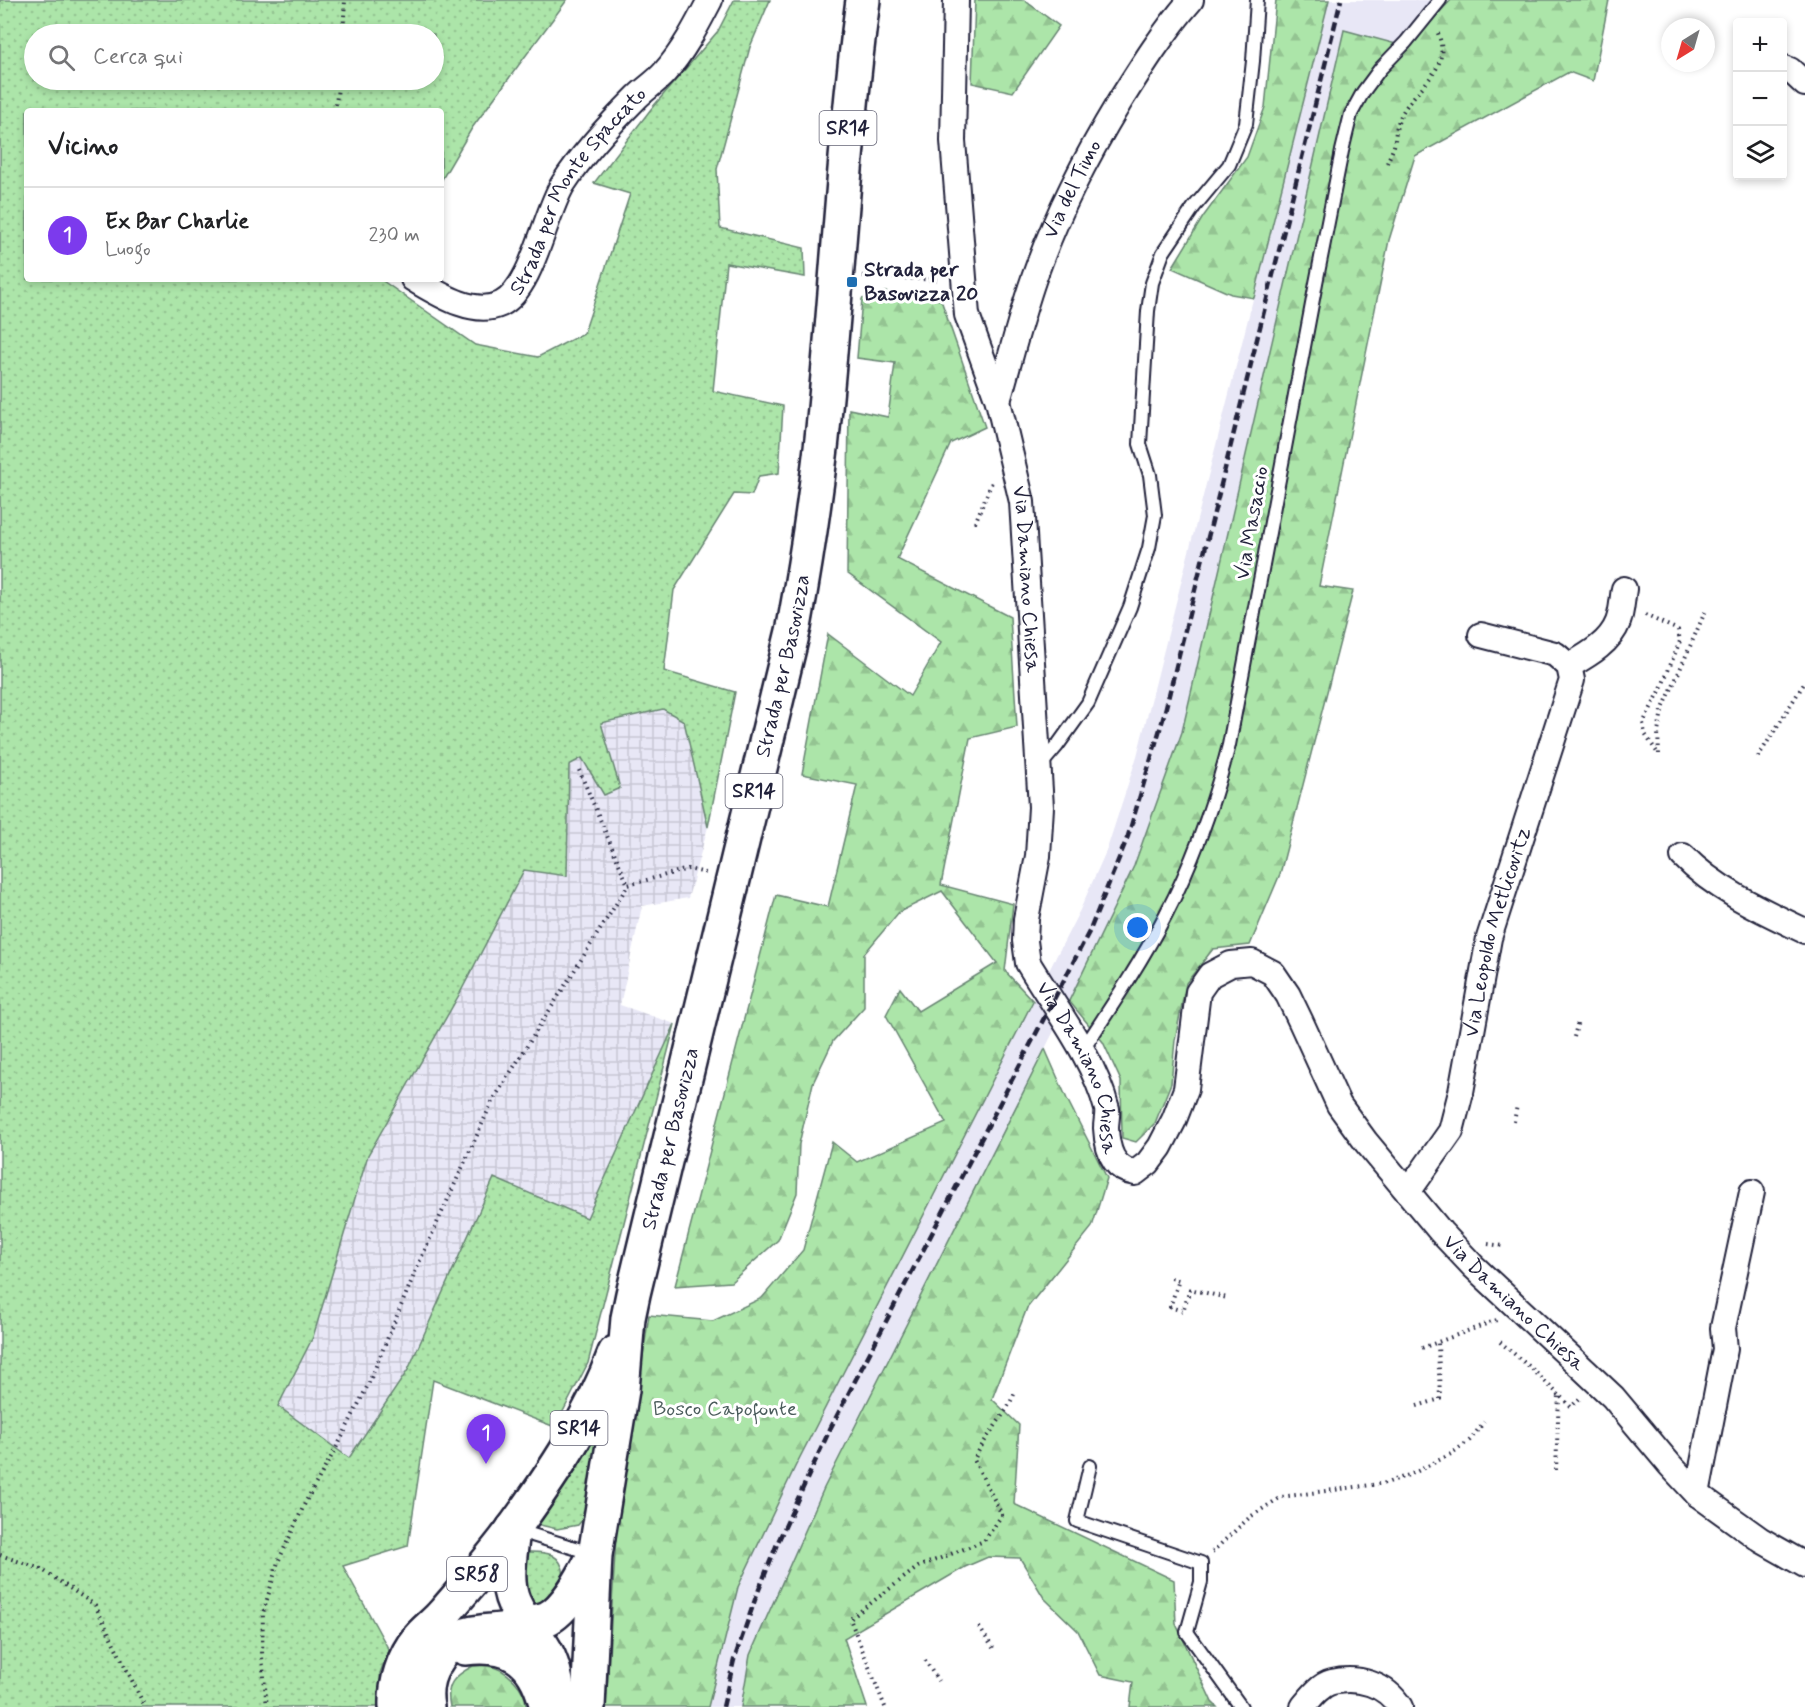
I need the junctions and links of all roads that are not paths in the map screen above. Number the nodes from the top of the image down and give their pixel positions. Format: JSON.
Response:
{"nodes":[{"id":1,"x":710,"y":0,"type":"edge"},
{"id":2,"x":863,"y":0,"type":"edge"},
{"id":3,"x":956,"y":0,"type":"edge"},
{"id":4,"x":1191,"y":0,"type":"edge"},
{"id":5,"x":1257,"y":0,"type":"edge"},
{"id":6,"x":1440,"y":0,"type":"edge"},
{"id":7,"x":1787,"y":69,"type":"edge"},
{"id":8,"x":1805,"y":84,"type":"edge"},
{"id":9,"x":419,"y":282,"type":"edge"},
{"id":10,"x":998,"y":401,"type":"junction"},
{"id":11,"x":1624,"y":590,"type":"dead end"},
{"id":12,"x":1481,"y":635,"type":"dead end"},
{"id":13,"x":1569,"y":666,"type":"junction"},
{"id":14,"x":1039,"y":768,"type":"junction"},
{"id":15,"x":1683,"y":856,"type":"dead end"},
{"id":16,"x":1805,"y":931,"type":"edge"},
{"id":17,"x":1082,"y":1052,"type":"junction"},
{"id":18,"x":1408,"y":1192,"type":"junction"},
{"id":19,"x":1752,"y":1192,"type":"dead end"},
{"id":20,"x":628,"y":1318,"type":"junction"},
{"id":21,"x":1089,"y":1466,"type":"dead end"},
{"id":22,"x":1697,"y":1494,"type":"junction"},
{"id":23,"x":513,"y":1529,"type":"junction"},
{"id":24,"x":595,"y":1555,"type":"junction"},
{"id":25,"x":1805,"y":1564,"type":"edge"},
{"id":26,"x":440,"y":1619,"type":"junction"},
{"id":27,"x":526,"y":1623,"type":"junction"},
{"id":28,"x":441,"y":1654,"type":"junction"},
{"id":29,"x":578,"y":1704,"type":"edge"},
{"id":30,"x":396,"y":1707,"type":"edge"},
{"id":31,"x":427,"y":1707,"type":"edge"},
{"id":32,"x":546,"y":1707,"type":"edge"},
{"id":33,"x":1241,"y":1707,"type":"edge"},
{"id":34,"x":1304,"y":1707,"type":"edge"},
{"id":35,"x":1400,"y":1707,"type":"edge"}],
"edges":[{"from":1,"to":9,"type":"street","name":"Strada per Monte Spaccato"},
{"from":2,"to":20,"type":"main road","name":"Strada per Basovizza","number":"SR14"},
{"from":3,"to":10,"type":"street","name":"Via Damiano Chiesa"},
{"from":4,"to":10,"type":"street","name":"Via del Timo"},
{"from":5,"to":14,"type":"lane"},
{"from":6,"to":17,"type":"lane","name":"Via Masaccio"},
{"from":7,"to":8,"type":"street"},
{"from":10,"to":14,"type":"street","name":"Via Damiano Chiesa"},
{"from":11,"to":13,"type":"street"},
{"from":12,"to":13,"type":"street"},
{"from":13,"to":18,"type":"street","name":"Via Leopoldo Metlicovitz"},
{"from":14,"to":17,"type":"street","name":"Via Damiano Chiesa"},
{"from":15,"to":16,"type":"street"},
{"from":17,"to":18,"type":"street","name":"Via Damiano Chiesa"},
{"from":18,"to":22,"type":"street","name":"Via Damiano Chiesa"},
{"from":19,"to":22,"type":"street"},
{"from":20,"to":23,"type":"main road","name":"Strada per Basovizza","number":"SR14"},
{"from":20,"to":24,"type":"main road","name":"Strada per Basovizza","number":"SR14"},
{"from":21,"to":33,"type":"lane"},
{"from":22,"to":25,"type":"street","name":"Via Damiano Chiesa"},
{"from":23,"to":24,"type":"lane"},
{"from":23,"to":26,"type":"main road","name":"Strada per Basovizza","number":"SR58"},
{"from":23,"to":27,"type":"main road","name":"Strada per Basovizza"},
{"from":24,"to":27,"type":"main road","name":"Strada per Basovizza"},
{"from":24,"to":29,"type":"main road","name":"Strada per Basovizza"},
{"from":26,"to":27,"type":"main road"},
{"from":26,"to":30,"type":"main road","number":"SR58"},
{"from":27,"to":28,"type":"main road"},
{"from":27,"to":29,"type":"main road"},
{"from":28,"to":31,"type":"main road"},
{"from":28,"to":32,"type":"main road"},
{"from":34,"to":35,"type":"street"}]}
